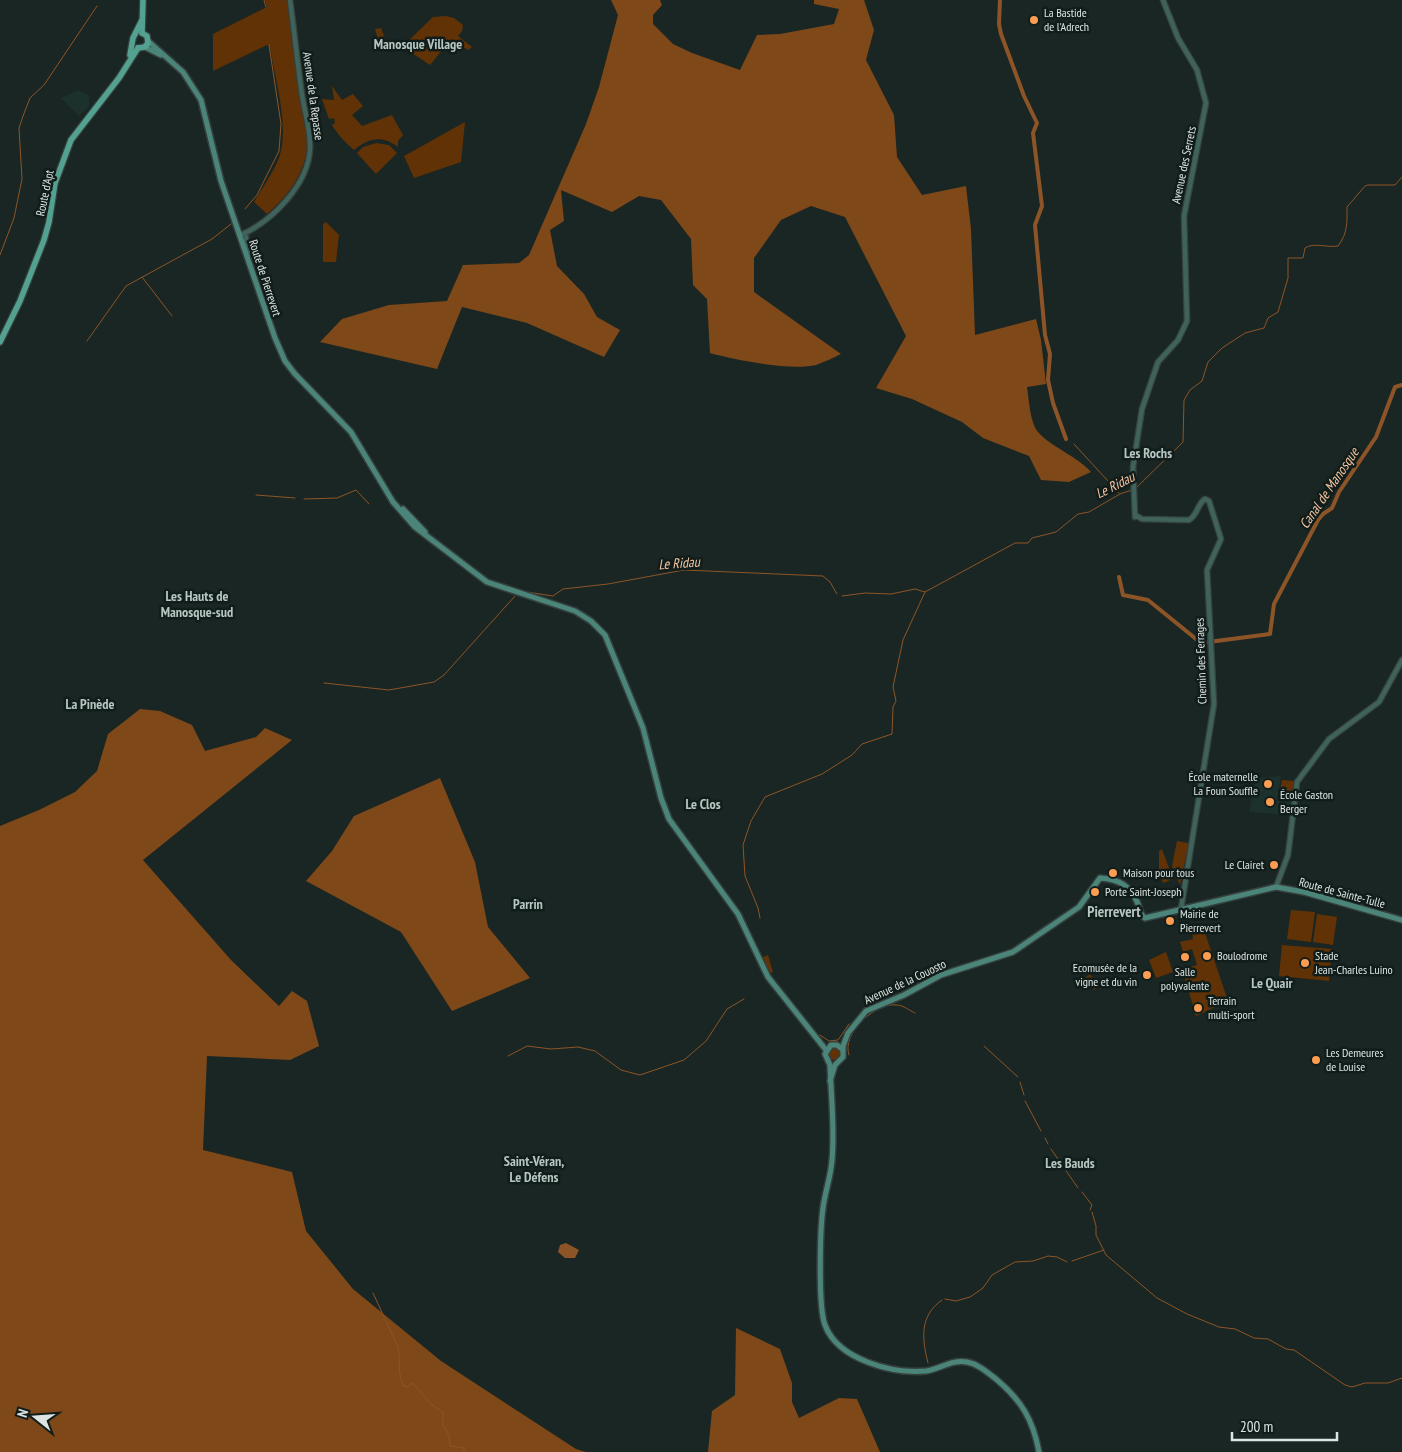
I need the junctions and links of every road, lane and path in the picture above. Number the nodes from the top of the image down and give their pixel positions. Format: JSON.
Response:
{"nodes":[{"id":1,"x":143,"y":0,"type":"edge"},
{"id":2,"x":290,"y":0,"type":"edge"},
{"id":3,"x":1163,"y":0,"type":"edge"},
{"id":4,"x":142,"y":20,"type":"junction"},
{"id":5,"x":142,"y":33,"type":"junction"},
{"id":6,"x":148,"y":40,"type":"junction"},
{"id":7,"x":138,"y":43,"type":"junction"},
{"id":8,"x":170,"y":60,"type":"junction"},
{"id":9,"x":243,"y":237,"type":"junction"},
{"id":10,"x":0,"y":342,"type":"edge"},
{"id":11,"x":1136,"y":515,"type":"joint"},
{"id":12,"x":1402,"y":660,"type":"edge"},
{"id":13,"x":1099,"y":879,"type":"joint"},
{"id":14,"x":1276,"y":888,"type":"junction"},
{"id":15,"x":1181,"y":909,"type":"junction"},
{"id":16,"x":1402,"y":920,"type":"edge"},
{"id":17,"x":848,"y":1033,"type":"junction"},
{"id":18,"x":814,"y":1036,"type":"junction"},
{"id":19,"x":834,"y":1045,"type":"junction"},
{"id":20,"x":842,"y":1049,"type":"junction"},
{"id":21,"x":826,"y":1050,"type":"junction"},
{"id":22,"x":829,"y":1061,"type":"junction"},
{"id":23,"x":837,"y":1062,"type":"junction"},
{"id":24,"x":830,"y":1081,"type":"junction"},
{"id":25,"x":1039,"y":1452,"type":"edge"}],
"edges":[{"from":1,"to":4,"type":"main road","name":"Route d'Apt"},
{"from":2,"to":9,"type":"street","name":"Avenue de la Repasse"},
{"from":3,"to":11,"type":"street","name":"Avenue des Serrets"},
{"from":4,"to":5,"type":"main road","name":"Route d'Apt"},
{"from":4,"to":7,"type":"main road","name":"Route d'Apt"},
{"from":5,"to":6,"type":"main road"},
{"from":5,"to":7,"type":"main road"},
{"from":6,"to":7,"type":"main road"},
{"from":6,"to":8,"type":"main road","name":"Route de Pierrevert"},
{"from":7,"to":8,"type":"main road","name":"Route de Pierrevert"},
{"from":7,"to":10,"type":"main road","name":"Route d'Apt"},
{"from":8,"to":9,"type":"main road","name":"Route de Pierrevert"},
{"from":9,"to":18,"type":"main road","name":"Route de Pierrevert"},
{"from":11,"to":15,"type":"street","name":"Chemin des Ferrages"},
{"from":12,"to":14,"type":"street"},
{"from":13,"to":15,"type":"main road","name":"Route de Sainte-Tulle"},
{"from":13,"to":17,"type":"main road","name":"Avenue de la Couosto"},
{"from":14,"to":15,"type":"main road","name":"Route de Sainte-Tulle"},
{"from":14,"to":16,"type":"main road","name":"Route de Sainte-Tulle"},
{"from":17,"to":19,"type":"main road","name":"Avenue de la Couosto"},
{"from":17,"to":20,"type":"main road","name":"Avenue de la Couosto"},
{"from":18,"to":19,"type":"main road"},
{"from":18,"to":21,"type":"main road","name":"Route de Pierrevert"},
{"from":19,"to":20,"type":"main road"},
{"from":19,"to":21,"type":"main road"},
{"from":20,"to":23,"type":"main road"},
{"from":21,"to":22,"type":"main road"},
{"from":22,"to":23,"type":"main road"},
{"from":22,"to":24,"type":"main road"},
{"from":23,"to":24,"type":"main road"},
{"from":24,"to":25,"type":"main road"}]}
